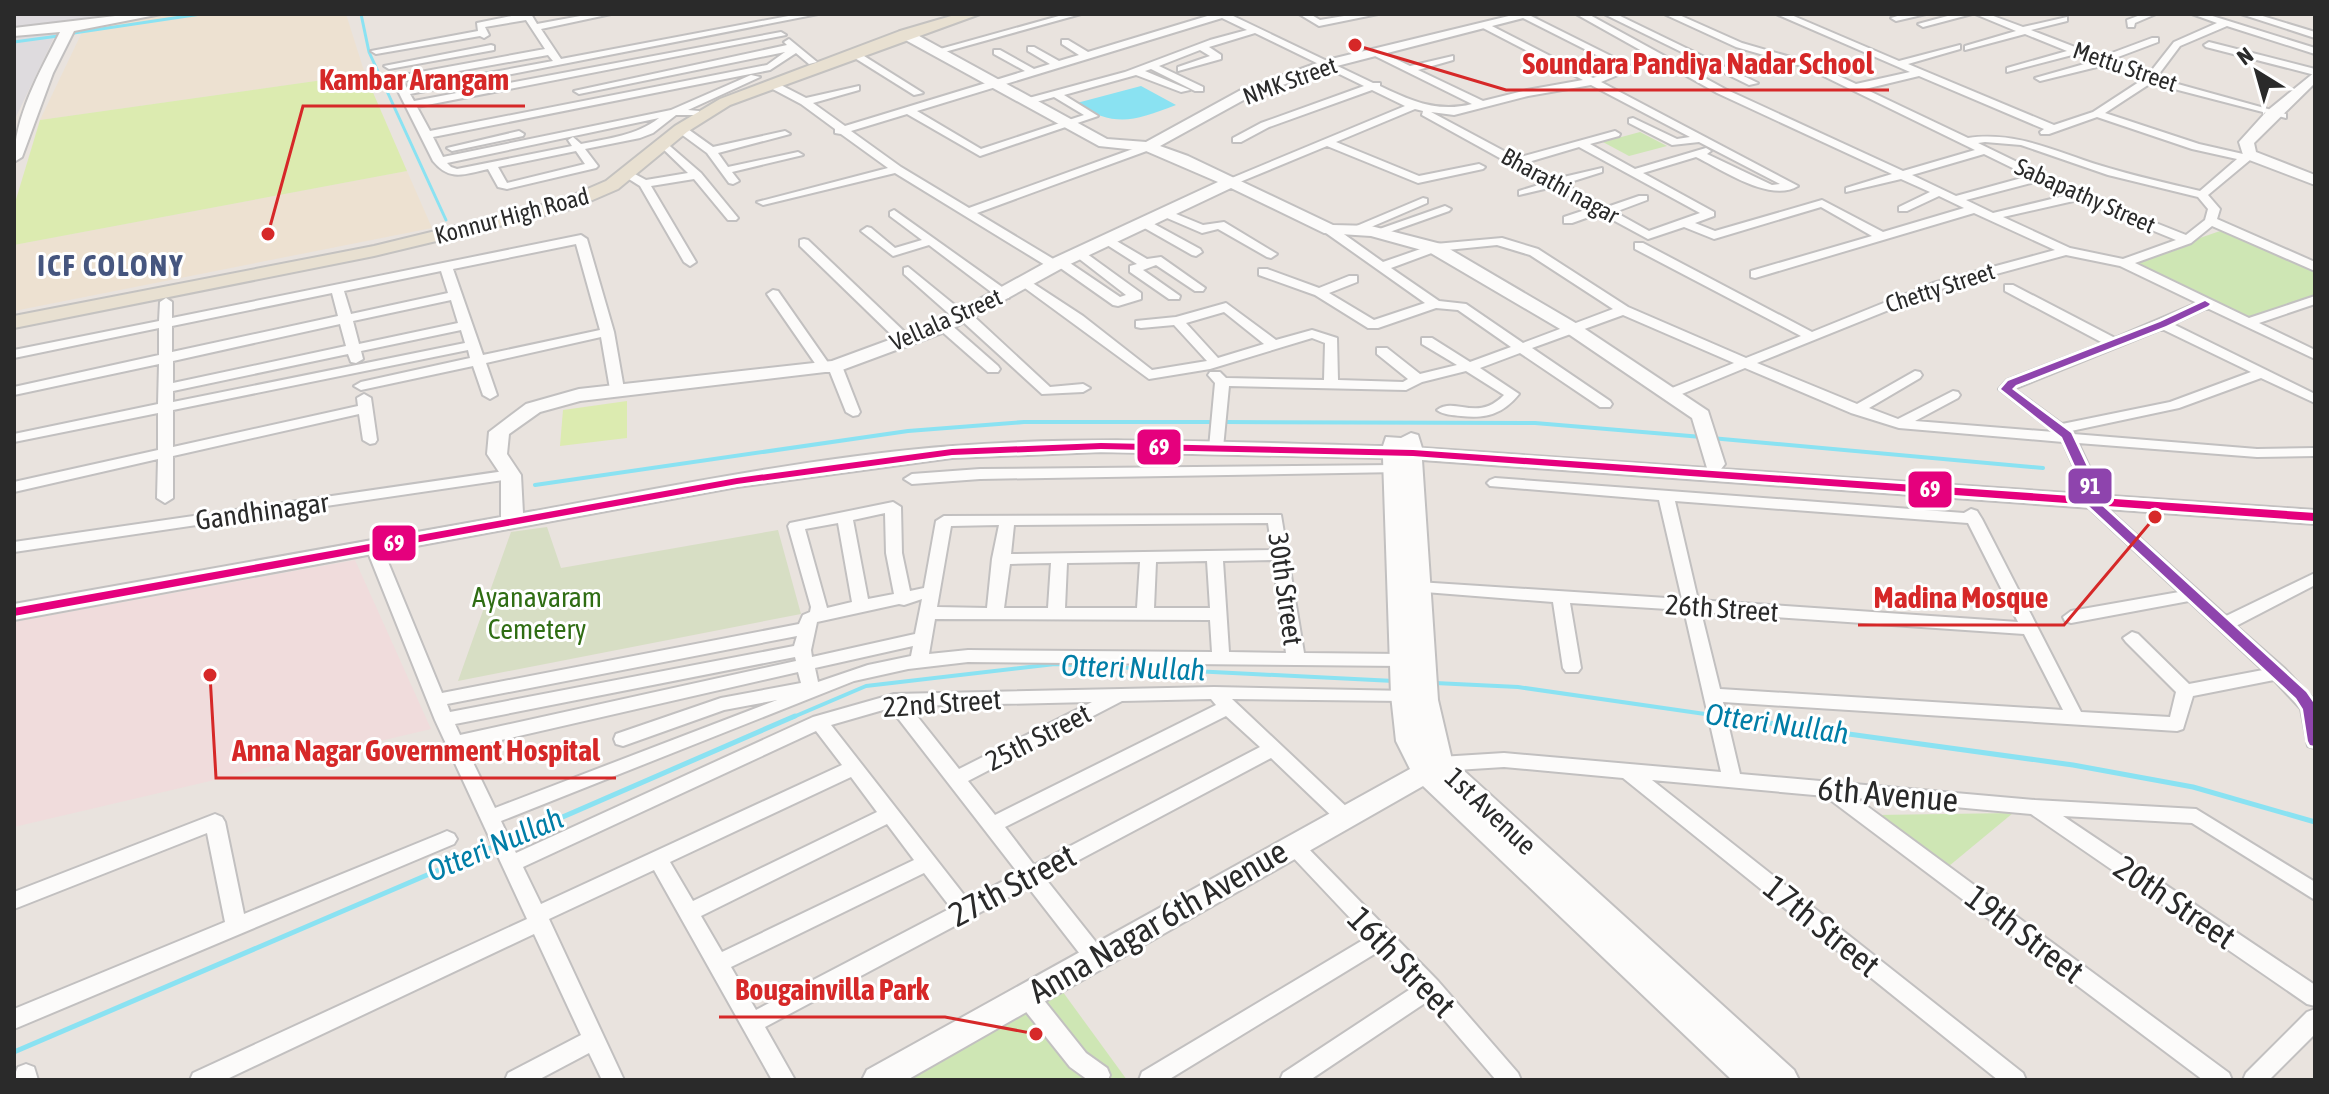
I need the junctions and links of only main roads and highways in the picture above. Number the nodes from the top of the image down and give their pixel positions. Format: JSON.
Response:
{"nodes":[{"id":1,"x":959,"y":14,"type":"edge"},
{"id":2,"x":973,"y":14,"type":"edge"},
{"id":3,"x":14,"y":316,"type":"edge"},
{"id":4,"x":14,"y":322,"type":"edge"}],
"edges":[{"from":1,"to":3,"type":"main road"},
{"from":2,"to":4,"type":"main road","name":"Konnur High Road"}]}
